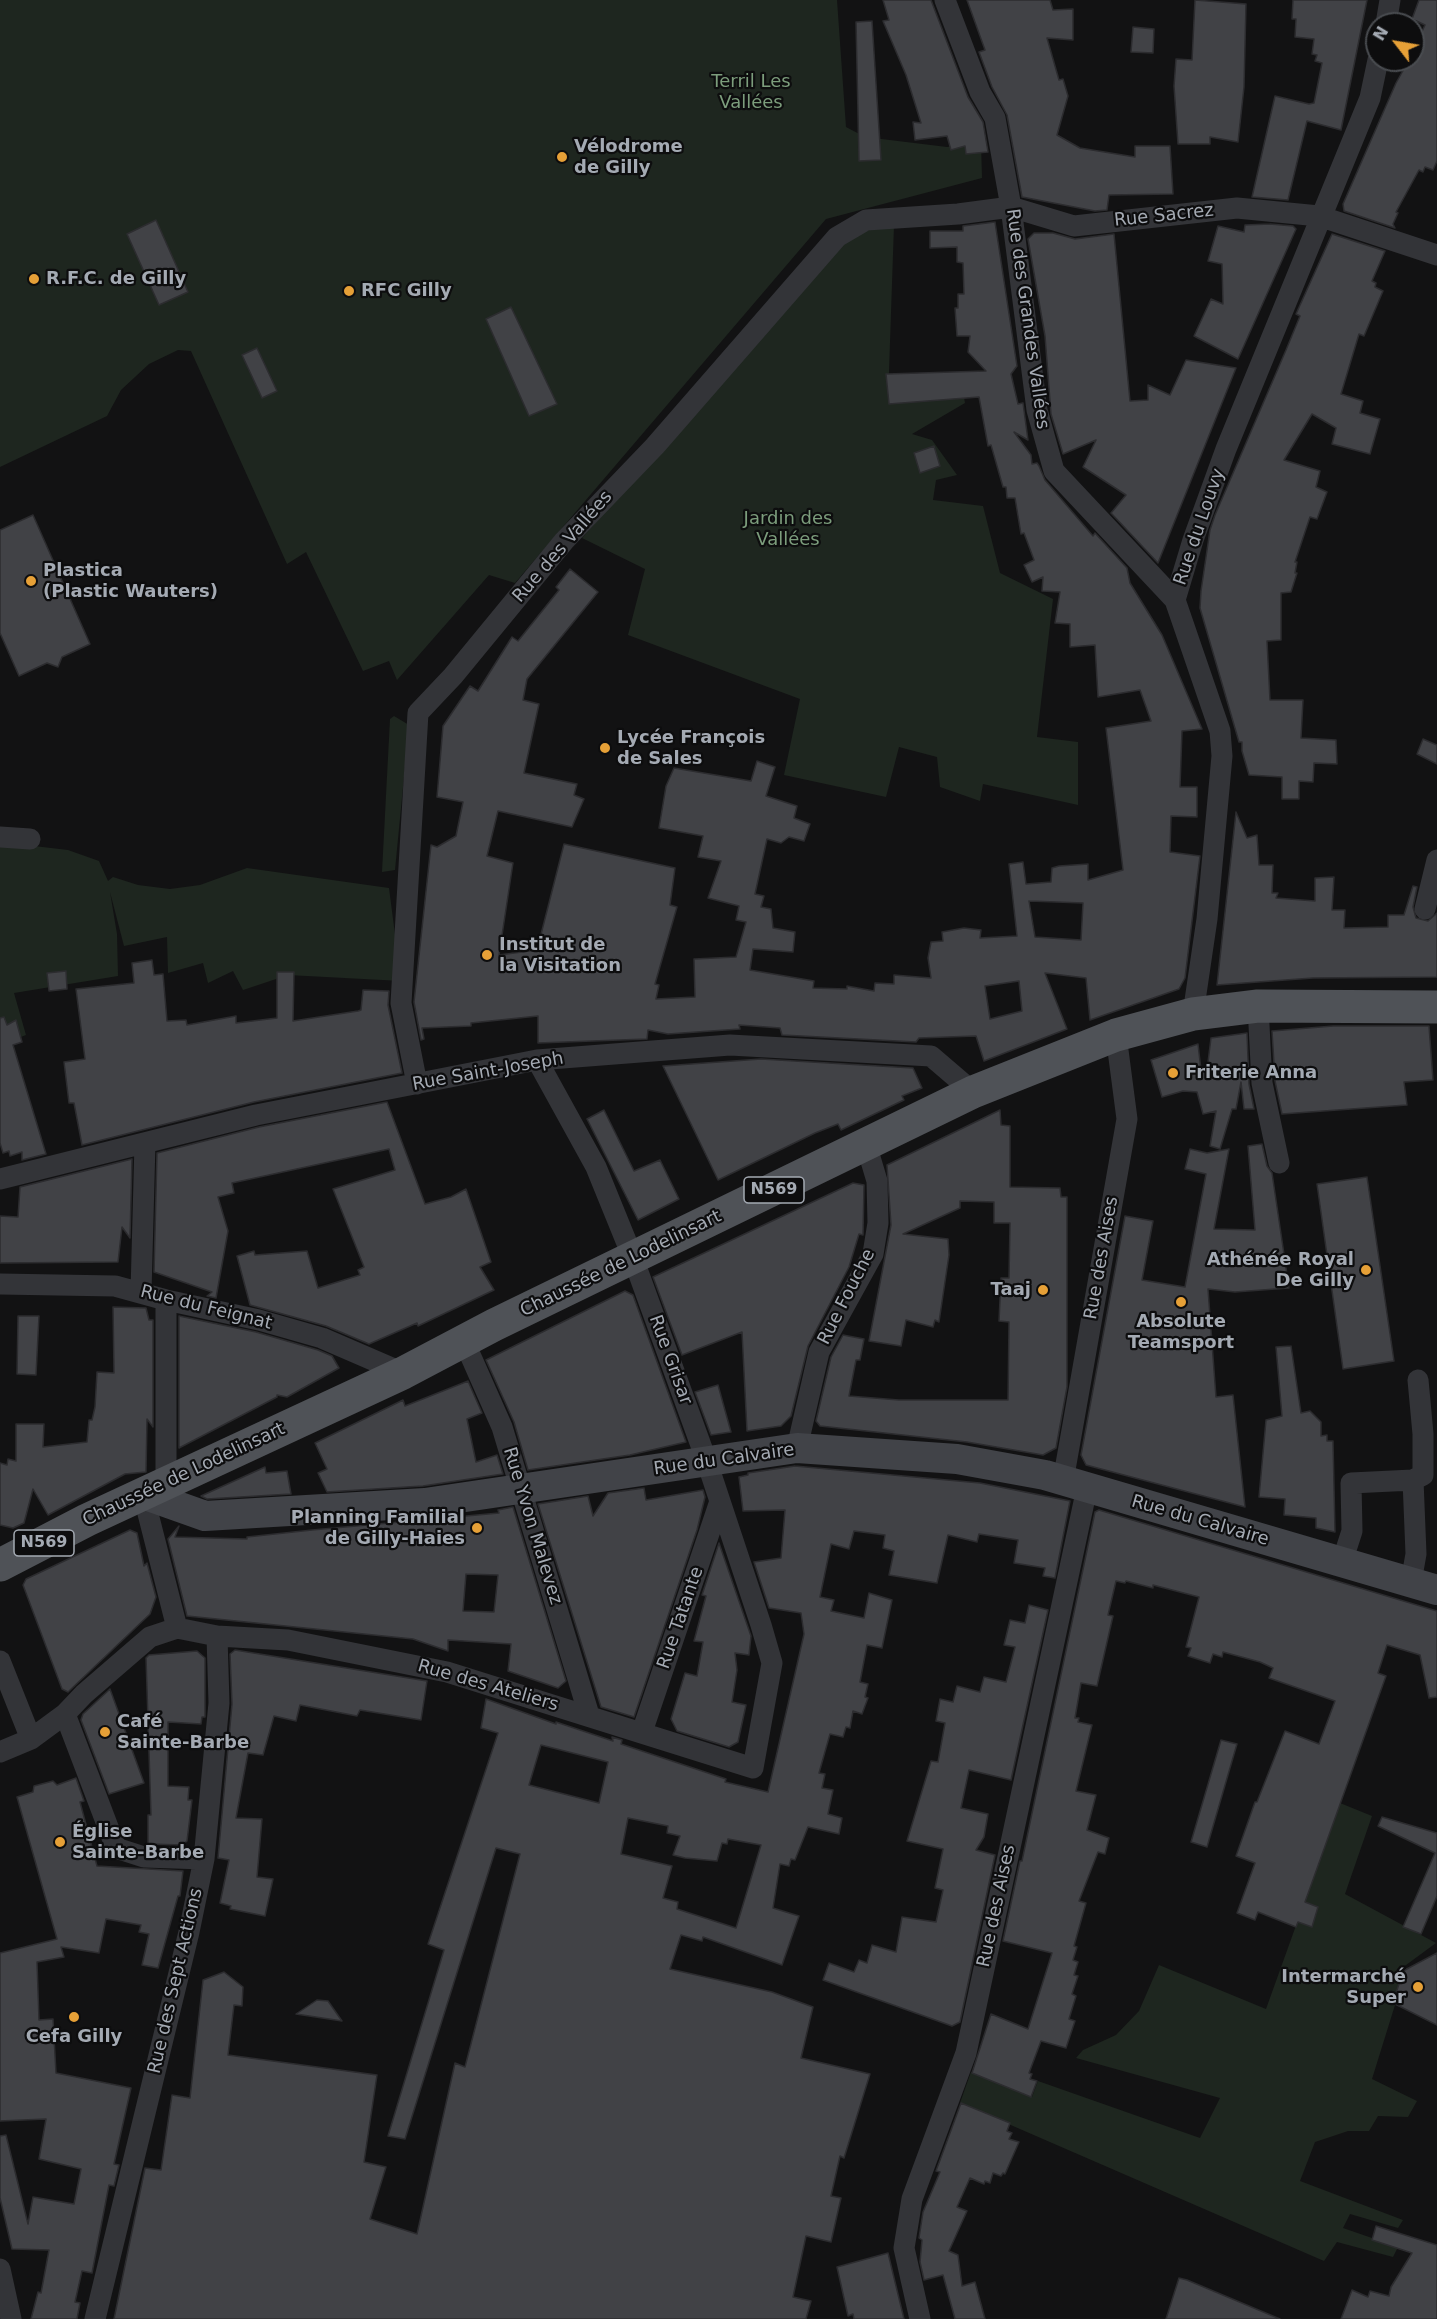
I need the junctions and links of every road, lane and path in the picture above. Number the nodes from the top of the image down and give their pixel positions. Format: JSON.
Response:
{"nodes":[{"id":1,"x":945,"y":0,"type":"edge"},
{"id":2,"x":1375,"y":72,"type":"edge"},
{"id":3,"x":1011,"y":207,"type":"junction"},
{"id":4,"x":1319,"y":216,"type":"junction"},
{"id":5,"x":1437,"y":255,"type":"edge"},
{"id":6,"x":1175,"y":600,"type":"junction"},
{"id":7,"x":0,"y":837,"type":"edge"},
{"id":8,"x":30,"y":839,"type":"dead end"},
{"id":9,"x":1437,"y":860,"type":"edge"},
{"id":10,"x":1425,"y":909,"type":"dead end"},
{"id":11,"x":1258,"y":1006,"type":"junction"},
{"id":12,"x":1437,"y":1007,"type":"edge"},
{"id":13,"x":1192,"y":1014,"type":"junction"},
{"id":14,"x":1116,"y":1035,"type":"junction"},
{"id":15,"x":537,"y":1060,"type":"junction"},
{"id":16,"x":417,"y":1084,"type":"junction"},
{"id":17,"x":973,"y":1092,"type":"junction"},
{"id":18,"x":145,"y":1143,"type":"junction"},
{"id":19,"x":866,"y":1144,"type":"junction"},
{"id":20,"x":1279,"y":1163,"type":"dead end"},
{"id":21,"x":0,"y":1179,"type":"edge"},
{"id":22,"x":633,"y":1258,"type":"junction"},
{"id":23,"x":0,"y":1284,"type":"edge"},
{"id":24,"x":141,"y":1292,"type":"junction"},
{"id":25,"x":166,"y":1300,"type":"junction"},
{"id":26,"x":464,"y":1341,"type":"junction"},
{"id":27,"x":403,"y":1373,"type":"junction"},
{"id":28,"x":1418,"y":1380,"type":"dead end"},
{"id":29,"x":796,"y":1448,"type":"junction"},
{"id":30,"x":707,"y":1462,"type":"junction"},
{"id":31,"x":1413,"y":1480,"type":"junction"},
{"id":32,"x":1075,"y":1484,"type":"junction"},
{"id":33,"x":155,"y":1489,"type":"junction"},
{"id":34,"x":522,"y":1489,"type":"junction"},
{"id":35,"x":719,"y":1504,"type":"junction"},
{"id":36,"x":4,"y":1558,"type":"edge"},
{"id":37,"x":1342,"y":1562,"type":"junction"},
{"id":38,"x":1424,"y":1586,"type":"edge"},
{"id":39,"x":177,"y":1628,"type":"junction"},
{"id":40,"x":217,"y":1636,"type":"junction"},
{"id":41,"x":0,"y":1660,"type":"edge"},
{"id":42,"x":65,"y":1714,"type":"junction"},
{"id":43,"x":589,"y":1715,"type":"junction"},
{"id":44,"x":642,"y":1732,"type":"junction"},
{"id":45,"x":31,"y":1739,"type":"junction"},
{"id":46,"x":0,"y":1752,"type":"edge"},
{"id":47,"x":753,"y":1768,"type":"joint"},
{"id":48,"x":204,"y":1859,"type":"junction"},
{"id":49,"x":0,"y":2269,"type":"edge"},
{"id":50,"x":11,"y":2319,"type":"edge"},
{"id":51,"x":95,"y":2319,"type":"edge"},
{"id":52,"x":920,"y":2319,"type":"edge"}],
"edges":[{"from":1,"to":3,"type":"street","name":"Rue des Grandes Vallées"},
{"from":2,"to":4,"type":"street","name":"Rue du Louvy"},
{"from":3,"to":4,"type":"street","name":"Rue Sacrez"},
{"from":3,"to":6,"type":"street","name":"Rue des Grandes Vallées"},
{"from":3,"to":16,"type":"street","name":"Rue des Vallées"},
{"from":4,"to":5,"type":"street","name":"Rue Sacrez"},
{"from":4,"to":6,"type":"street","name":"Rue du Louvy"},
{"from":6,"to":13,"type":"street","name":"Rue du Louvy"},
{"from":7,"to":8,"type":"street"},
{"from":9,"to":10,"type":"street"},
{"from":11,"to":12,"type":"main road","name":"Chaussée de Lodelinsart","number":"N569"},
{"from":11,"to":13,"type":"main road","name":"Chaussée de Lodelinsart","number":"N569"},
{"from":11,"to":20,"type":"street"},
{"from":13,"to":14,"type":"main road","name":"Chaussée de Lodelinsart","number":"N569"},
{"from":14,"to":17,"type":"main road","name":"Chaussée de Lodelinsart","number":"N569"},
{"from":14,"to":32,"type":"street","name":"Rue des Aises"},
{"from":15,"to":16,"type":"street","name":"Rue Saint-Joseph"},
{"from":15,"to":17,"type":"street","name":"Rue Saint-Joseph"},
{"from":15,"to":22,"type":"street","name":"Rue Grisar"},
{"from":16,"to":18,"type":"street","name":"Rue Saint-Joseph"},
{"from":17,"to":19,"type":"main road","name":"Chaussée de Lodelinsart","number":"N569"},
{"from":18,"to":21,"type":"street","name":"Rue Saint-Joseph"},
{"from":18,"to":24,"type":"street"},
{"from":19,"to":22,"type":"main road","name":"Chaussée de Lodelinsart","number":"N569"},
{"from":19,"to":29,"type":"street","name":"Rue Fouche"},
{"from":22,"to":26,"type":"main road","name":"Chaussée de Lodelinsart","number":"N569"},
{"from":22,"to":30,"type":"street","name":"Rue Grisar"},
{"from":23,"to":24,"type":"street","name":"Rue du Feignat"},
{"from":24,"to":25,"type":"street","name":"Rue du Feignat"},
{"from":25,"to":27,"type":"street","name":"Rue du Feignat"},
{"from":25,"to":33,"type":"street"},
{"from":26,"to":27,"type":"main road","name":"Chaussée de Lodelinsart","number":"N569"},
{"from":26,"to":34,"type":"street","name":"Rue Yvon Malevez"},
{"from":27,"to":33,"type":"main road","name":"Chaussée de Lodelinsart","number":"N569"},
{"from":28,"to":31,"type":"street"},
{"from":29,"to":30,"type":"main road","name":"Rue du Calvaire"},
{"from":29,"to":32,"type":"main road","name":"Rue du Calvaire"},
{"from":30,"to":34,"type":"main road","name":"Rue du Calvaire"},
{"from":30,"to":35,"type":"street","name":"Rue Grisar"},
{"from":31,"to":37,"type":"street"},
{"from":31,"to":38,"type":"street"},
{"from":32,"to":37,"type":"main road","name":"Rue du Calvaire"},
{"from":32,"to":52,"type":"street","name":"Rue des Aises"},
{"from":33,"to":34,"type":"main road","name":"Rue du Calvaire"},
{"from":33,"to":36,"type":"main road","name":"Chaussée de Lodelinsart","number":"N569"},
{"from":33,"to":39,"type":"street"},
{"from":34,"to":43,"type":"street","name":"Rue Yvon Malevez"},
{"from":35,"to":44,"type":"street","name":"Rue Tatante"},
{"from":35,"to":47,"type":"street","name":"Rue Grisar"},
{"from":37,"to":38,"type":"main road","name":"Rue du Calvaire"},
{"from":39,"to":40,"type":"street"},
{"from":39,"to":42,"type":"street"},
{"from":40,"to":43,"type":"street","name":"Rue des Ateliers"},
{"from":40,"to":48,"type":"street","name":"Rue des Sept Actions"},
{"from":41,"to":45,"type":"street"},
{"from":42,"to":45,"type":"street"},
{"from":42,"to":48,"type":"street"},
{"from":43,"to":44,"type":"street","name":"Rue des Ateliers"},
{"from":44,"to":47,"type":"street","name":"Rue des Ateliers"},
{"from":45,"to":46,"type":"street"},
{"from":48,"to":51,"type":"street","name":"Rue des Sept Actions"},
{"from":49,"to":50,"type":"street"}]}
